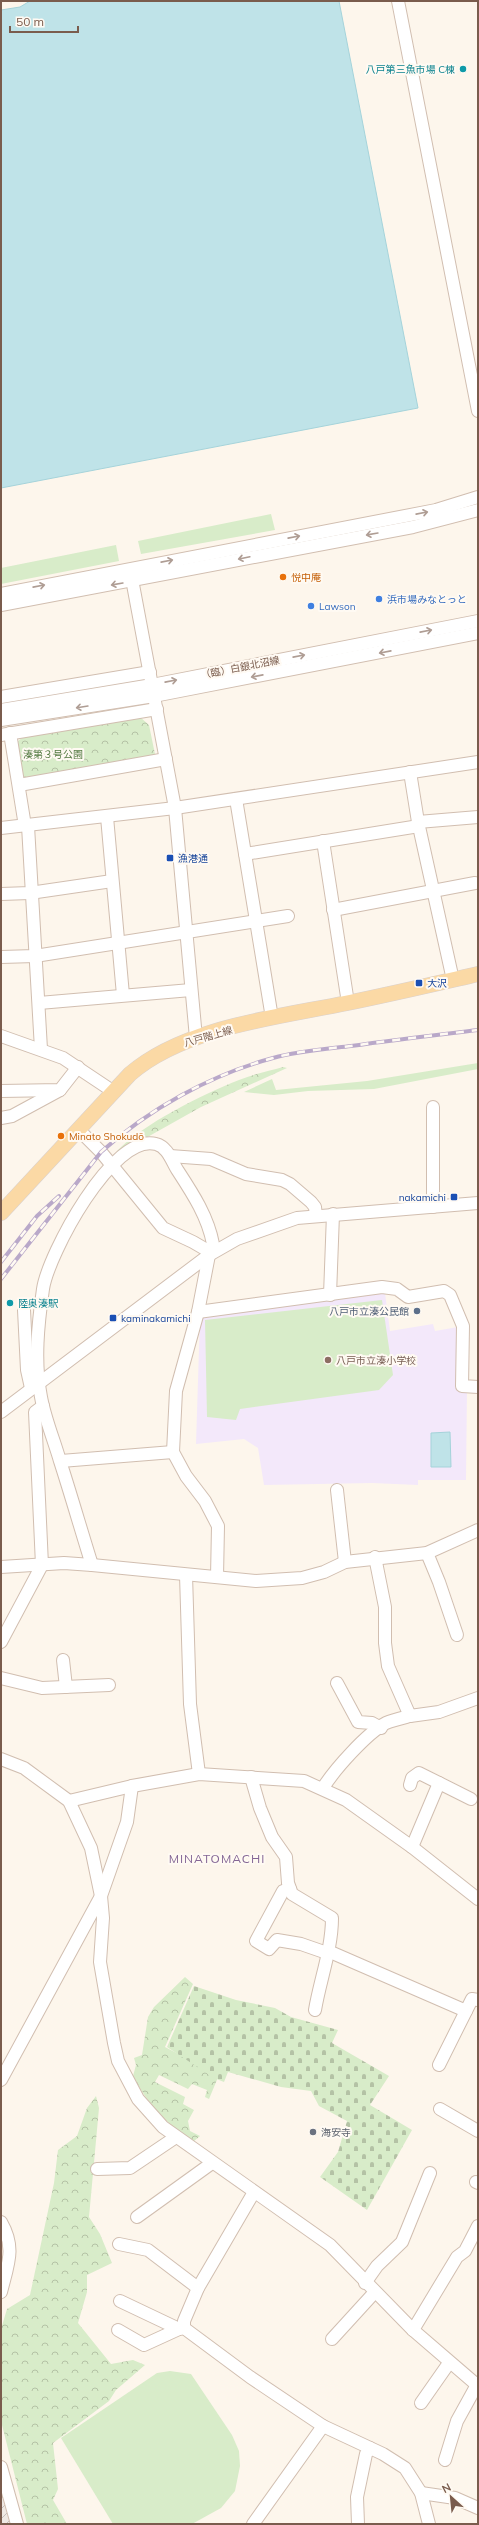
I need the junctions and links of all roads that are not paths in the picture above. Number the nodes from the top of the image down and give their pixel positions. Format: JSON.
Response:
{"nodes":[{"id":1,"x":398,"y":1,"type":"edge"},
{"id":2,"x":478,"y":411,"type":"edge"},
{"id":3,"x":478,"y":497,"type":"edge"},
{"id":4,"x":478,"y":510,"type":"edge"},
{"id":5,"x":130,"y":568,"type":"junction"},
{"id":6,"x":133,"y":581,"type":"junction"},
{"id":7,"x":1,"y":594,"type":"edge"},
{"id":8,"x":1,"y":605,"type":"edge"},
{"id":9,"x":478,"y":621,"type":"edge"},
{"id":10,"x":478,"y":633,"type":"edge"},
{"id":11,"x":150,"y":672,"type":"junction"},
{"id":12,"x":153,"y":690,"type":"junction"},
{"id":13,"x":1,"y":695,"type":"edge"},
{"id":14,"x":120,"y":696,"type":"junction"},
{"id":15,"x":157,"y":709,"type":"junction"},
{"id":16,"x":1,"y":710,"type":"edge"},
{"id":17,"x":1,"y":720,"type":"edge"},
{"id":18,"x":6,"y":734,"type":"edge"},
{"id":19,"x":166,"y":760,"type":"junction"},
{"id":20,"x":478,"y":762,"type":"edge"},
{"id":21,"x":410,"y":772,"type":"junction"},
{"id":22,"x":19,"y":785,"type":"junction"},
{"id":23,"x":236,"y":799,"type":"junction"},
{"id":24,"x":175,"y":808,"type":"junction"},
{"id":25,"x":478,"y":816,"type":"edge"},
{"id":26,"x":107,"y":817,"type":"junction"},
{"id":27,"x":418,"y":824,"type":"junction"},
{"id":28,"x":26,"y":826,"type":"junction"},
{"id":29,"x":1,"y":828,"type":"edge"},
{"id":30,"x":323,"y":841,"type":"junction"},
{"id":31,"x":244,"y":854,"type":"junction"},
{"id":32,"x":112,"y":881,"type":"junction"},
{"id":33,"x":474,"y":883,"type":"dead end"},
{"id":34,"x":434,"y":892,"type":"junction"},
{"id":35,"x":30,"y":893,"type":"junction"},
{"id":36,"x":1,"y":894,"type":"edge"},
{"id":37,"x":332,"y":910,"type":"junction"},
{"id":38,"x":288,"y":916,"type":"dead end"},
{"id":39,"x":256,"y":921,"type":"junction"},
{"id":40,"x":187,"y":932,"type":"junction"},
{"id":41,"x":119,"y":943,"type":"junction"},
{"id":42,"x":35,"y":956,"type":"junction"},
{"id":43,"x":1,"y":958,"type":"edge"},
{"id":44,"x":478,"y":974,"type":"edge"},
{"id":45,"x":453,"y":980,"type":"junction"},
{"id":46,"x":191,"y":990,"type":"junction"},
{"id":47,"x":123,"y":995,"type":"junction"},
{"id":48,"x":348,"y":1003,"type":"junction"},
{"id":49,"x":38,"y":1004,"type":"junction"},
{"id":50,"x":272,"y":1018,"type":"junction"},
{"id":51,"x":1,"y":1036,"type":"edge"},
{"id":52,"x":196,"y":1038,"type":"junction"},
{"id":53,"x":40,"y":1049,"type":"junction"},
{"id":54,"x":78,"y":1067,"type":"junction"},
{"id":55,"x":60,"y":1090,"type":"junction"},
{"id":56,"x":1,"y":1091,"type":"edge"},
{"id":57,"x":114,"y":1092,"type":"junction"},
{"id":58,"x":433,"y":1107,"type":"dead end"},
{"id":59,"x":1,"y":1118,"type":"edge"},
{"id":60,"x":79,"y":1130,"type":"junction"},
{"id":61,"x":170,"y":1156,"type":"junction"},
{"id":62,"x":111,"y":1165,"type":"junction"},
{"id":63,"x":478,"y":1203,"type":"edge"},
{"id":64,"x":433,"y":1207,"type":"junction"},
{"id":65,"x":1,"y":1213,"type":"edge"},
{"id":66,"x":333,"y":1214,"type":"junction"},
{"id":67,"x":316,"y":1216,"type":"junction"},
{"id":68,"x":211,"y":1249,"type":"junction"},
{"id":69,"x":330,"y":1295,"type":"junction"},
{"id":70,"x":24,"y":1310,"type":"dead end"},
{"id":71,"x":198,"y":1312,"type":"junction"},
{"id":72,"x":35,"y":1385,"type":"junction"},
{"id":73,"x":478,"y":1387,"type":"edge"},
{"id":74,"x":43,"y":1406,"type":"junction"},
{"id":75,"x":1,"y":1412,"type":"edge"},
{"id":76,"x":172,"y":1452,"type":"junction"},
{"id":77,"x":60,"y":1461,"type":"junction"},
{"id":78,"x":337,"y":1490,"type":"dead end"},
{"id":79,"x":478,"y":1530,"type":"edge"},
{"id":80,"x":427,"y":1553,"type":"junction"},
{"id":81,"x":375,"y":1557,"type":"junction"},
{"id":82,"x":345,"y":1562,"type":"junction"},
{"id":83,"x":42,"y":1564,"type":"junction"},
{"id":84,"x":92,"y":1565,"type":"junction"},
{"id":85,"x":1,"y":1567,"type":"edge"},
{"id":86,"x":186,"y":1575,"type":"junction"},
{"id":87,"x":217,"y":1577,"type":"junction"},
{"id":88,"x":457,"y":1635,"type":"dead end"},
{"id":89,"x":1,"y":1642,"type":"edge"},
{"id":90,"x":63,"y":1660,"type":"dead end"},
{"id":91,"x":1,"y":1678,"type":"edge"},
{"id":92,"x":337,"y":1683,"type":"dead end"},
{"id":93,"x":109,"y":1685,"type":"dead end"},
{"id":94,"x":66,"y":1687,"type":"junction"},
{"id":95,"x":478,"y":1698,"type":"edge"},
{"id":96,"x":410,"y":1716,"type":"junction"},
{"id":97,"x":380,"y":1728,"type":"junction"},
{"id":98,"x":1,"y":1759,"type":"edge"},
{"id":99,"x":199,"y":1774,"type":"junction"},
{"id":100,"x":251,"y":1777,"type":"junction"},
{"id":101,"x":439,"y":1783,"type":"junction"},
{"id":102,"x":410,"y":1785,"type":"dead end"},
{"id":103,"x":132,"y":1786,"type":"junction"},
{"id":104,"x":323,"y":1788,"type":"junction"},
{"id":105,"x":471,"y":1799,"type":"dead end"},
{"id":106,"x":69,"y":1801,"type":"junction"},
{"id":107,"x":412,"y":1847,"type":"junction"},
{"id":108,"x":290,"y":1889,"type":"junction"},
{"id":109,"x":101,"y":1896,"type":"junction"},
{"id":110,"x":478,"y":1899,"type":"edge"},
{"id":111,"x":328,"y":1952,"type":"junction"},
{"id":112,"x":478,"y":2000,"type":"edge"},
{"id":113,"x":315,"y":2010,"type":"dead end"},
{"id":114,"x":466,"y":2011,"type":"junction"},
{"id":115,"x":439,"y":2065,"type":"dead end"},
{"id":116,"x":1,"y":2080,"type":"edge"},
{"id":117,"x":440,"y":2109,"type":"dead end"},
{"id":118,"x":478,"y":2131,"type":"edge"},
{"id":119,"x":176,"y":2137,"type":"junction"},
{"id":120,"x":212,"y":2163,"type":"junction"},
{"id":121,"x":97,"y":2169,"type":"dead end"},
{"id":122,"x":430,"y":2173,"type":"dead end"},
{"id":123,"x":254,"y":2192,"type":"junction"},
{"id":124,"x":137,"y":2217,"type":"dead end"},
{"id":125,"x":1,"y":2222,"type":"edge"},
{"id":126,"x":478,"y":2226,"type":"edge"},
{"id":127,"x":119,"y":2244,"type":"dead end"},
{"id":128,"x":365,"y":2284,"type":"junction"},
{"id":129,"x":198,"y":2288,"type":"junction"},
{"id":130,"x":1,"y":2292,"type":"edge"},
{"id":131,"x":374,"y":2292,"type":"junction"},
{"id":132,"x":120,"y":2301,"type":"dead end"},
{"id":133,"x":181,"y":2329,"type":"junction"},
{"id":134,"x":118,"y":2330,"type":"dead end"},
{"id":135,"x":413,"y":2330,"type":"junction"},
{"id":136,"x":332,"y":2339,"type":"dead end"},
{"id":137,"x":449,"y":2363,"type":"junction"},
{"id":138,"x":478,"y":2385,"type":"edge"},
{"id":139,"x":421,"y":2403,"type":"dead end"},
{"id":140,"x":323,"y":2426,"type":"junction"},
{"id":141,"x":370,"y":2448,"type":"junction"},
{"id":142,"x":445,"y":2460,"type":"dead end"},
{"id":143,"x":1,"y":2467,"type":"edge"},
{"id":144,"x":421,"y":2493,"type":"junction"},
{"id":145,"x":478,"y":2508,"type":"edge"},
{"id":146,"x":17,"y":2524,"type":"edge"},
{"id":147,"x":253,"y":2524,"type":"edge"},
{"id":148,"x":358,"y":2524,"type":"edge"},
{"id":149,"x":429,"y":2524,"type":"edge"}],
"edges":[{"from":1,"to":2,"type":"street"},
{"from":5,"to":3,"type":"street","one_way":true},
{"from":4,"to":6,"type":"street","one_way":true},
{"from":5,"to":6,"type":"street"},
{"from":7,"to":5,"type":"street","one_way":true},
{"from":6,"to":8,"type":"street","one_way":true},
{"from":6,"to":11,"type":"street"},
{"from":12,"to":9,"type":"street","name":"（臨）白銀北沼線","one_way":true},
{"from":10,"to":12,"type":"street","name":"（臨）白銀北沼線","one_way":true},
{"from":11,"to":12,"type":"street"},
{"from":11,"to":13,"type":"street"},
{"from":12,"to":14,"type":"street","name":"（臨）白銀北沼線"},
{"from":12,"to":15,"type":"street"},
{"from":14,"to":16,"type":"street","name":"（臨）白銀北沼線"},
{"from":14,"to":17,"type":"street","name":"（臨）白銀北沼線","one_way":true},
{"from":15,"to":18,"type":"street"},
{"from":15,"to":19,"type":"street"},
{"from":18,"to":22,"type":"street"},
{"from":19,"to":22,"type":"street"},
{"from":19,"to":24,"type":"street"},
{"from":20,"to":21,"type":"street"},
{"from":21,"to":23,"type":"street"},
{"from":21,"to":27,"type":"street"},
{"from":22,"to":28,"type":"street"},
{"from":23,"to":24,"type":"street"},
{"from":23,"to":31,"type":"street"},
{"from":24,"to":26,"type":"street"},
{"from":24,"to":40,"type":"street"},
{"from":25,"to":27,"type":"street"},
{"from":26,"to":28,"type":"street"},
{"from":26,"to":32,"type":"street"},
{"from":27,"to":30,"type":"street"},
{"from":27,"to":34,"type":"street"},
{"from":28,"to":29,"type":"street"},
{"from":28,"to":35,"type":"street"},
{"from":30,"to":31,"type":"street"},
{"from":30,"to":37,"type":"street"},
{"from":31,"to":39,"type":"street"},
{"from":32,"to":35,"type":"street"},
{"from":32,"to":41,"type":"street"},
{"from":33,"to":34,"type":"street"},
{"from":34,"to":37,"type":"street"},
{"from":34,"to":45,"type":"street"},
{"from":35,"to":36,"type":"street"},
{"from":35,"to":42,"type":"street"},
{"from":37,"to":48,"type":"street"},
{"from":38,"to":39,"type":"street"},
{"from":39,"to":40,"type":"street"},
{"from":39,"to":50,"type":"street"},
{"from":40,"to":41,"type":"street"},
{"from":40,"to":46,"type":"street"},
{"from":41,"to":42,"type":"street"},
{"from":41,"to":47,"type":"street"},
{"from":42,"to":43,"type":"street"},
{"from":42,"to":49,"type":"street"},
{"from":44,"to":45,"type":"main road","name":"八戸階上線"},
{"from":45,"to":48,"type":"main road","name":"八戸階上線"},
{"from":46,"to":47,"type":"street"},
{"from":46,"to":52,"type":"street"},
{"from":47,"to":49,"type":"street"},
{"from":48,"to":50,"type":"main road","name":"八戸階上線"},
{"from":49,"to":53,"type":"street"},
{"from":50,"to":52,"type":"main road","name":"八戸階上線"},
{"from":51,"to":53,"type":"street"},
{"from":52,"to":57,"type":"main road","name":"八戸階上線"},
{"from":53,"to":54,"type":"street"},
{"from":54,"to":55,"type":"street"},
{"from":54,"to":57,"type":"street"},
{"from":55,"to":56,"type":"street"},
{"from":55,"to":59,"type":"street"},
{"from":57,"to":60,"type":"main road","name":"八戸階上線"},
{"from":58,"to":64,"type":"street"},
{"from":60,"to":62,"type":"street"},
{"from":60,"to":65,"type":"main road","name":"八戸階上線"},
{"from":61,"to":62,"type":"street"},
{"from":61,"to":67,"type":"street"},
{"from":61,"to":68,"type":"street"},
{"from":62,"to":68,"type":"street"},
{"from":62,"to":72,"type":"street"},
{"from":63,"to":64,"type":"street"},
{"from":64,"to":66,"type":"street"},
{"from":66,"to":67,"type":"street"},
{"from":66,"to":69,"type":"street"},
{"from":67,"to":68,"type":"street"},
{"from":68,"to":71,"type":"street"},
{"from":68,"to":72,"type":"street"},
{"from":69,"to":71,"type":"street"},
{"from":69,"to":73,"type":"street"},
{"from":70,"to":72,"type":"street"},
{"from":71,"to":76,"type":"street"},
{"from":72,"to":74,"type":"street"},
{"from":72,"to":75,"type":"street"},
{"from":74,"to":77,"type":"street"},
{"from":74,"to":83,"type":"street"},
{"from":76,"to":77,"type":"street"},
{"from":76,"to":87,"type":"street"},
{"from":77,"to":84,"type":"street"},
{"from":78,"to":82,"type":"street"},
{"from":79,"to":80,"type":"street"},
{"from":80,"to":81,"type":"street"},
{"from":80,"to":88,"type":"street"},
{"from":81,"to":82,"type":"street"},
{"from":81,"to":96,"type":"street"},
{"from":82,"to":87,"type":"street"},
{"from":83,"to":84,"type":"street"},
{"from":83,"to":85,"type":"street"},
{"from":83,"to":89,"type":"street"},
{"from":84,"to":86,"type":"street"},
{"from":86,"to":87,"type":"street"},
{"from":86,"to":99,"type":"street"},
{"from":90,"to":94,"type":"street"},
{"from":91,"to":94,"type":"street"},
{"from":92,"to":97,"type":"street"},
{"from":93,"to":94,"type":"street"},
{"from":95,"to":96,"type":"street"},
{"from":96,"to":97,"type":"street"},
{"from":97,"to":104,"type":"street"},
{"from":98,"to":106,"type":"street"},
{"from":99,"to":100,"type":"street"},
{"from":99,"to":103,"type":"street"},
{"from":100,"to":104,"type":"street"},
{"from":100,"to":108,"type":"street"},
{"from":101,"to":102,"type":"street"},
{"from":101,"to":105,"type":"street"},
{"from":101,"to":107,"type":"street"},
{"from":103,"to":106,"type":"street"},
{"from":103,"to":109,"type":"street"},
{"from":104,"to":107,"type":"street"},
{"from":106,"to":109,"type":"street"},
{"from":107,"to":110,"type":"street"},
{"from":108,"to":111,"type":"street"},
{"from":108,"to":111,"type":"street"},
{"from":109,"to":116,"type":"street"},
{"from":109,"to":119,"type":"street"},
{"from":111,"to":113,"type":"street"},
{"from":111,"to":114,"type":"street"},
{"from":112,"to":114,"type":"street"},
{"from":114,"to":115,"type":"street"},
{"from":117,"to":118,"type":"street"},
{"from":119,"to":120,"type":"street"},
{"from":119,"to":121,"type":"street"},
{"from":120,"to":123,"type":"street"},
{"from":120,"to":124,"type":"street"},
{"from":122,"to":128,"type":"street"},
{"from":123,"to":128,"type":"street"},
{"from":123,"to":129,"type":"street"},
{"from":125,"to":130,"type":"street"},
{"from":126,"to":135,"type":"street"},
{"from":127,"to":129,"type":"street"},
{"from":128,"to":131,"type":"street"},
{"from":129,"to":133,"type":"street"},
{"from":131,"to":135,"type":"street"},
{"from":131,"to":136,"type":"street"},
{"from":132,"to":133,"type":"street"},
{"from":133,"to":134,"type":"street"},
{"from":133,"to":140,"type":"street"},
{"from":135,"to":137,"type":"street"},
{"from":137,"to":138,"type":"street"},
{"from":137,"to":139,"type":"street"},
{"from":138,"to":142,"type":"street"},
{"from":140,"to":141,"type":"street"},
{"from":140,"to":147,"type":"street"},
{"from":141,"to":144,"type":"street"},
{"from":141,"to":148,"type":"street"},
{"from":143,"to":146,"type":"street"},
{"from":144,"to":145,"type":"street"},
{"from":144,"to":149,"type":"street"}]}
